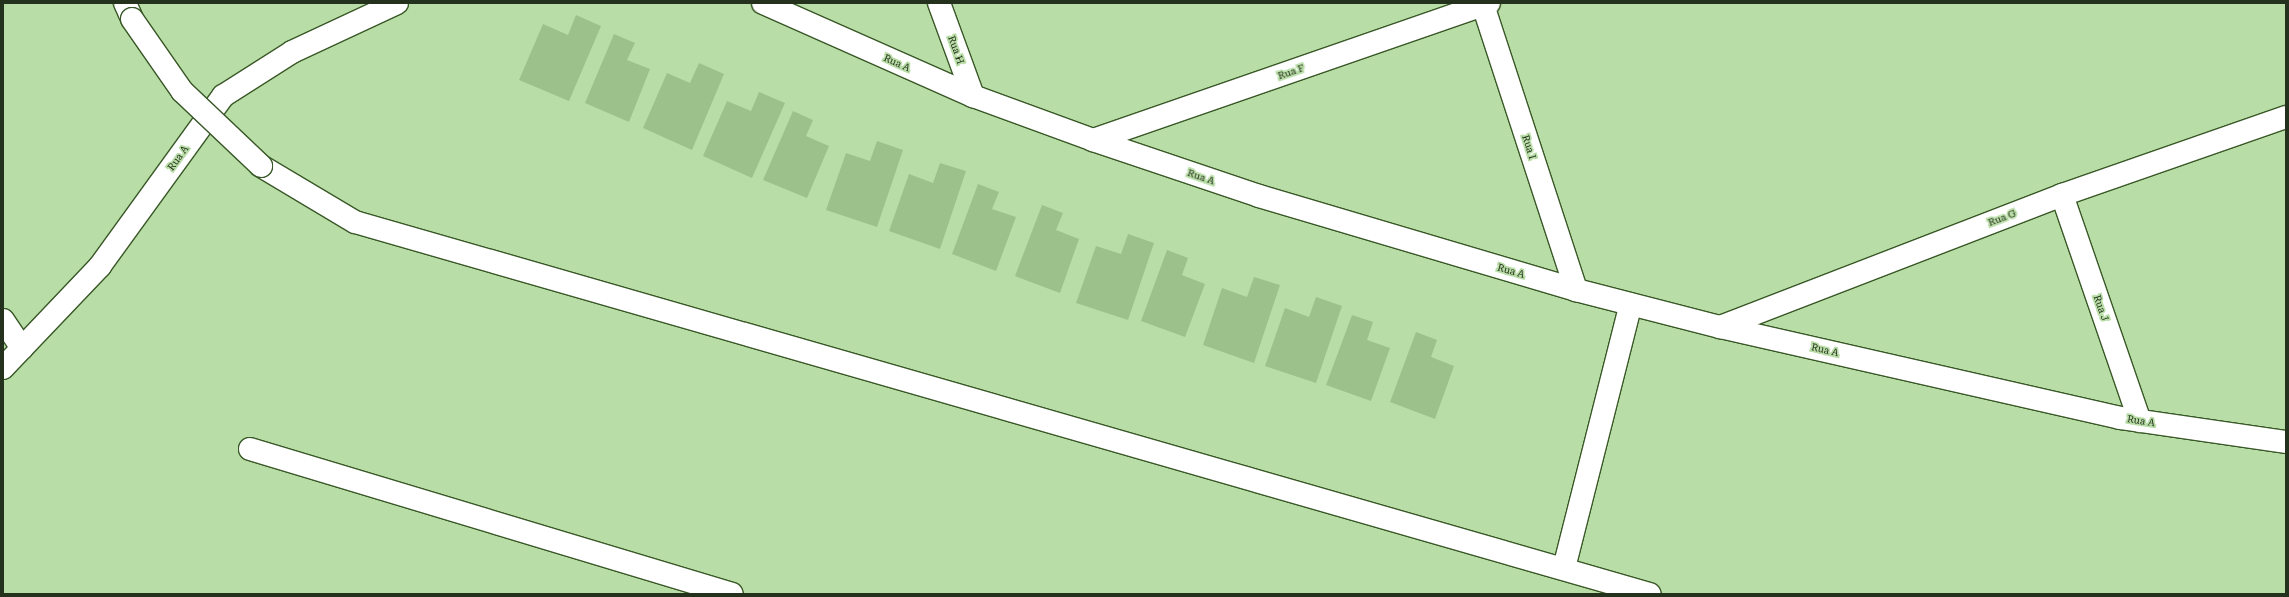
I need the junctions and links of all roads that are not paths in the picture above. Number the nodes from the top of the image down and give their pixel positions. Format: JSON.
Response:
{"nodes":[{"id":1,"x":397,"y":3,"type":"edge"},
{"id":2,"x":763,"y":3,"type":"edge"},
{"id":3,"x":939,"y":3,"type":"edge"},
{"id":4,"x":1486,"y":4,"type":"edge"},
{"id":5,"x":129,"y":11,"type":"edge"},
{"id":6,"x":973,"y":96,"type":"junction"},
{"id":7,"x":2286,"y":117,"type":"edge"},
{"id":8,"x":1093,"y":140,"type":"junction"},
{"id":9,"x":2062,"y":195,"type":"junction"},
{"id":10,"x":1576,"y":290,"type":"junction"},
{"id":11,"x":1631,"y":304,"type":"junction"},
{"id":12,"x":3,"y":320,"type":"edge"},
{"id":13,"x":1720,"y":326,"type":"junction"},
{"id":14,"x":22,"y":348,"type":"junction"},
{"id":15,"x":3,"y":368,"type":"edge"},
{"id":16,"x":2140,"y":421,"type":"junction"},
{"id":17,"x":2286,"y":442,"type":"edge"},
{"id":18,"x":250,"y":448,"type":"dead end"},
{"id":19,"x":1564,"y":568,"type":"junction"},
{"id":20,"x":732,"y":594,"type":"edge"},
{"id":21,"x":1650,"y":594,"type":"edge"}],
"edges":[{"from":1,"to":14,"type":"street","name":"Rua A"},
{"from":2,"to":6,"type":"street","name":"Rua A"},
{"from":3,"to":6,"type":"street","name":"Rua H"},
{"from":4,"to":8,"type":"street","name":"Rua F"},
{"from":4,"to":10,"type":"street","name":"Rua I"},
{"from":5,"to":19,"type":"street","bridge":true},
{"from":6,"to":8,"type":"street","name":"Rua A"},
{"from":7,"to":9,"type":"street","name":"Rua G"},
{"from":8,"to":10,"type":"street","name":"Rua A"},
{"from":9,"to":13,"type":"street","name":"Rua G"},
{"from":9,"to":16,"type":"street","name":"Rua J"},
{"from":10,"to":11,"type":"street","name":"Rua A"},
{"from":11,"to":13,"type":"street","name":"Rua A"},
{"from":11,"to":19,"type":"street"},
{"from":12,"to":14,"type":"street"},
{"from":13,"to":16,"type":"street","name":"Rua A"},
{"from":14,"to":15,"type":"street","name":"Rua A"},
{"from":16,"to":17,"type":"street","name":"Rua A"},
{"from":18,"to":20,"type":"street"},
{"from":19,"to":21,"type":"street"}]}
